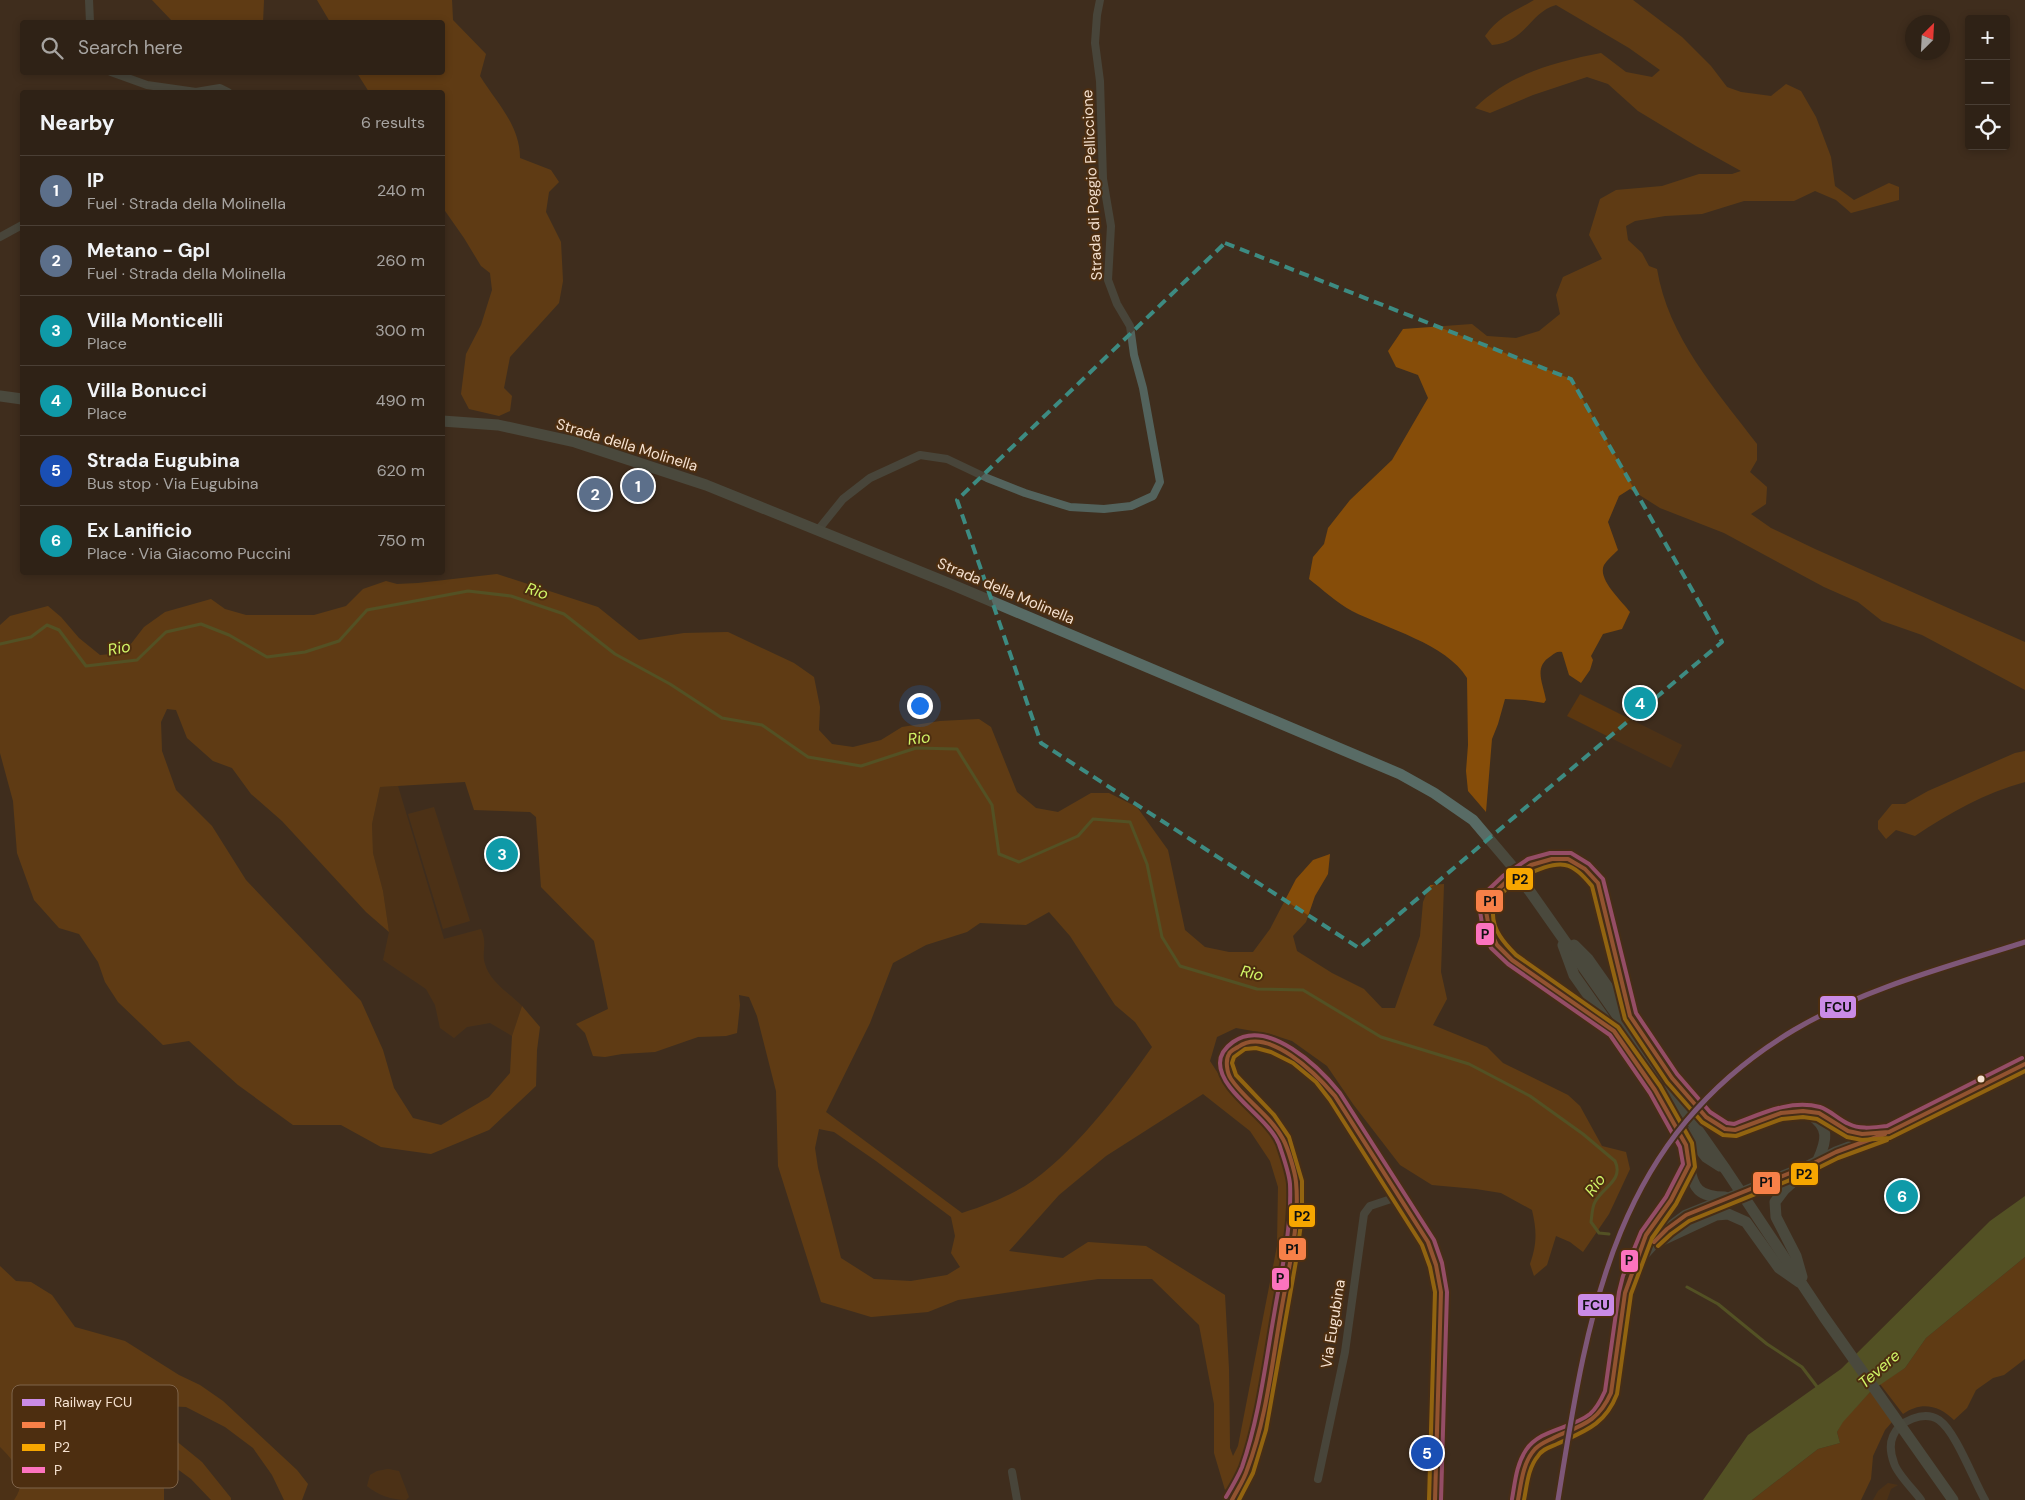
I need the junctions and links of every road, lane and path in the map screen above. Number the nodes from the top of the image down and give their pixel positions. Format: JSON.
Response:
{"nodes":[{"id":1,"x":89,"y":0,"type":"edge"},
{"id":2,"x":1100,"y":0,"type":"edge"},
{"id":3,"x":90,"y":20,"type":"edge"},
{"id":4,"x":119,"y":75,"type":"edge"},
{"id":5,"x":182,"y":90,"type":"edge"},
{"id":6,"x":208,"y":90,"type":"edge"},
{"id":7,"x":224,"y":90,"type":"edge"},
{"id":8,"x":20,"y":226,"type":"edge"},
{"id":9,"x":0,"y":237,"type":"edge"},
{"id":10,"x":0,"y":396,"type":"edge"},
{"id":11,"x":20,"y":399,"type":"edge"},
{"id":12,"x":445,"y":420,"type":"edge"},
{"id":13,"x":818,"y":530,"type":"junction"},
{"id":14,"x":1557,"y":930,"type":"junction"},
{"id":15,"x":1630,"y":1016,"type":"junction"},
{"id":16,"x":1614,"y":1031,"type":"junction"},
{"id":17,"x":2025,"y":1064,"type":"edge"},
{"id":18,"x":1672,"y":1078,"type":"junction"},
{"id":19,"x":1655,"y":1090,"type":"junction"},
{"id":20,"x":1803,"y":1111,"type":"junction"},
{"id":21,"x":1889,"y":1132,"type":"junction"},
{"id":22,"x":1814,"y":1163,"type":"junction"},
{"id":23,"x":1689,"y":1165,"type":"junction"},
{"id":24,"x":1726,"y":1170,"type":"junction"},
{"id":25,"x":1400,"y":1196,"type":"junction"},
{"id":26,"x":1729,"y":1197,"type":"junction"},
{"id":27,"x":1652,"y":1245,"type":"junction"},
{"id":28,"x":1632,"y":1267,"type":"junction"},
{"id":29,"x":1804,"y":1286,"type":"junction"},
{"id":30,"x":1012,"y":1472,"type":"dead end"},
{"id":31,"x":1318,"y":1479,"type":"dead end"},
{"id":32,"x":1017,"y":1500,"type":"edge"},
{"id":33,"x":1232,"y":1500,"type":"edge"},
{"id":34,"x":1435,"y":1500,"type":"edge"},
{"id":35,"x":1518,"y":1500,"type":"edge"},
{"id":36,"x":1921,"y":1500,"type":"edge"},
{"id":37,"x":1953,"y":1500,"type":"edge"},
{"id":38,"x":1984,"y":1500,"type":"edge"}],
"edges":[{"from":1,"to":3,"type":"street"},
{"from":2,"to":13,"type":"street","name":"Strada di Poggio Pelliccione"},
{"from":4,"to":5,"type":"street"},
{"from":6,"to":7,"type":"street"},
{"from":8,"to":9,"type":"street"},
{"from":10,"to":11,"type":"street"},
{"from":12,"to":13,"type":"street","name":"Strada della Molinella"},
{"from":13,"to":14,"type":"street","name":"Strada della Molinella"},
{"from":14,"to":15,"type":"street","name":"Strada della Molinella"},
{"from":14,"to":16,"type":"street","name":"Strada della Molinella"},
{"from":14,"to":24,"type":"street","name":"Strada della Molinella"},
{"from":15,"to":16,"type":"street"},
{"from":15,"to":18,"type":"street","name":"Strada della Molinella"},
{"from":16,"to":19,"type":"street"},
{"from":17,"to":21,"type":"street"},
{"from":18,"to":20,"type":"street"},
{"from":18,"to":24,"type":"street","name":"Strada della Molinella"},
{"from":19,"to":23,"type":"street"},
{"from":19,"to":24,"type":"street","name":"Strada della Molinella"},
{"from":20,"to":21,"type":"street"},
{"from":20,"to":22,"type":"street"},
{"from":21,"to":22,"type":"street"},
{"from":22,"to":26,"type":"street"},
{"from":22,"to":29,"type":"street"},
{"from":23,"to":26,"type":"street"},
{"from":23,"to":28,"type":"street"},
{"from":24,"to":29,"type":"street","name":"Strada della Molinella"},
{"from":25,"to":31,"type":"street","name":"Via Eugubina"},
{"from":25,"to":33,"type":"street"},
{"from":25,"to":34,"type":"street"},
{"from":26,"to":27,"type":"street"},
{"from":27,"to":28,"type":"street","name":"Strada della Molinella"},
{"from":27,"to":29,"type":"street","name":"Strada della Molinella"},
{"from":28,"to":35,"type":"street"},
{"from":29,"to":37,"type":"street","name":"Strada della Molinella"},
{"from":30,"to":32,"type":"street"},
{"from":36,"to":38,"type":"street"}]}
